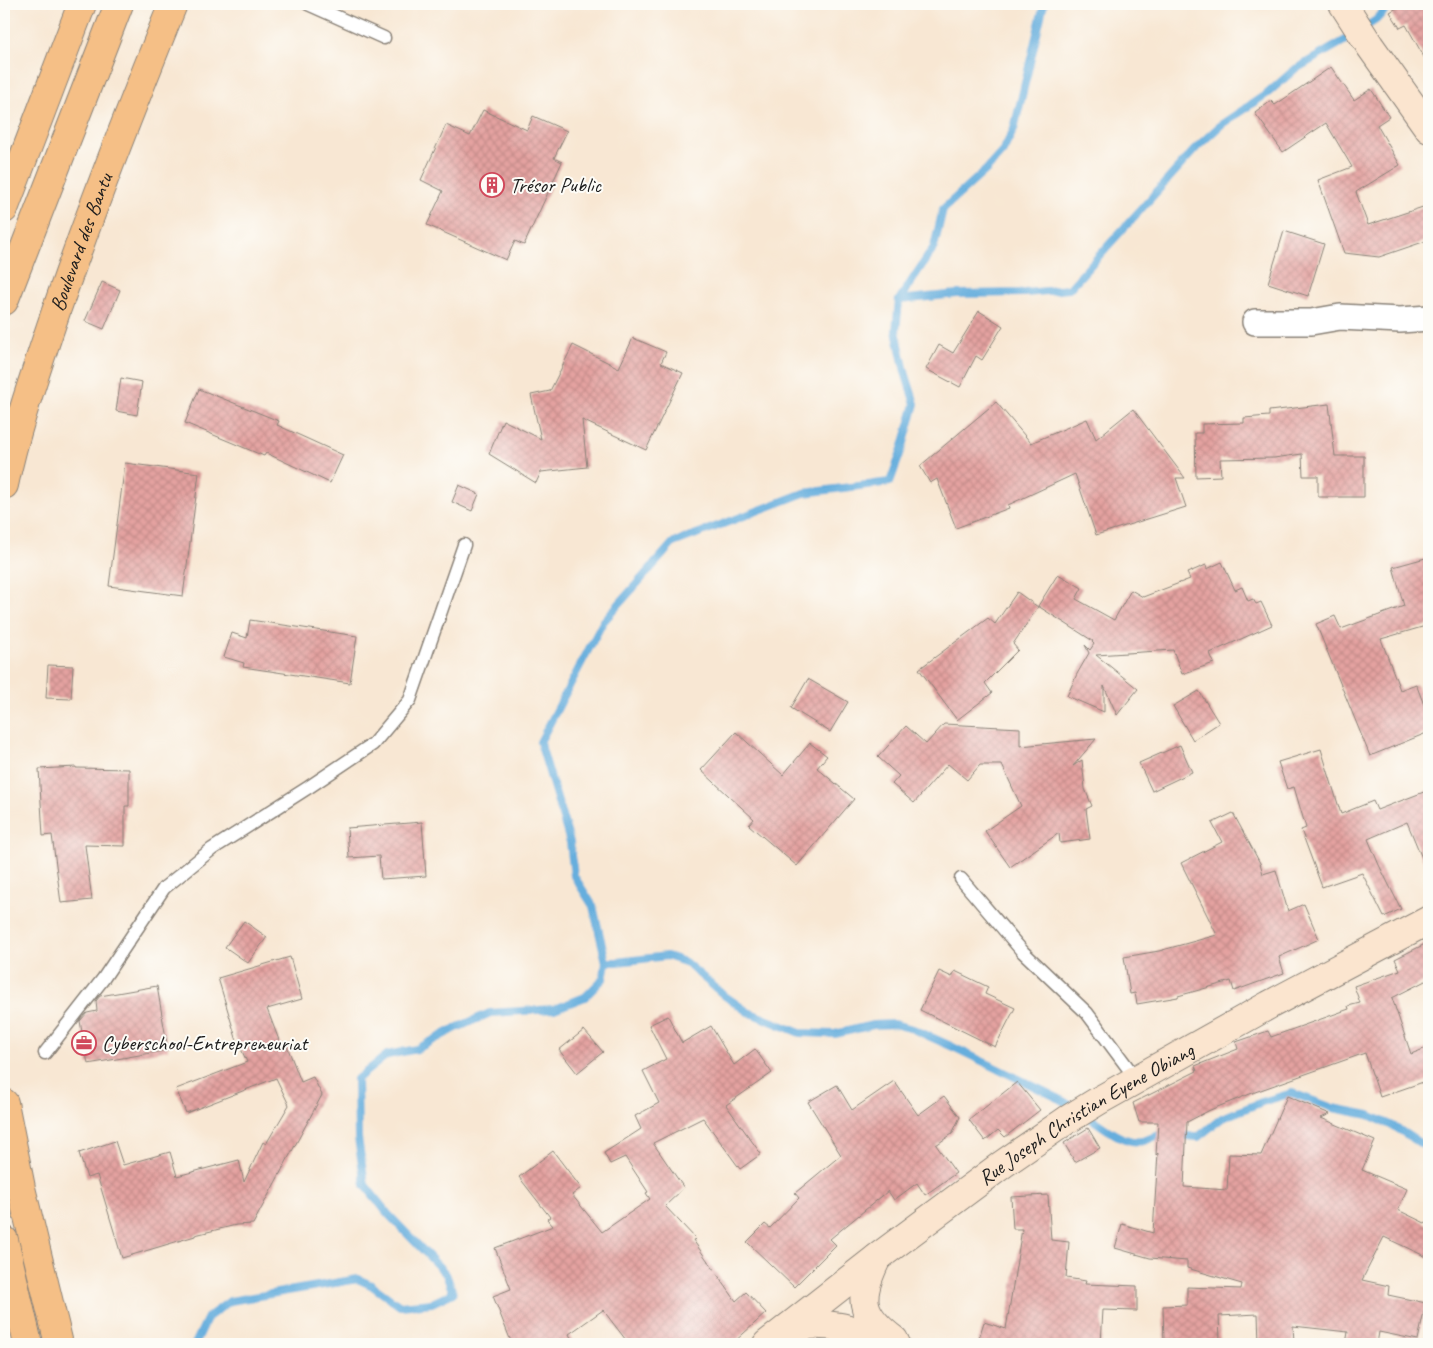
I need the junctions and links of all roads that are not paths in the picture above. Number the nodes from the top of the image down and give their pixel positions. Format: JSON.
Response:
{"nodes":[{"id":1,"x":82,"y":4,"type":"edge"},
{"id":2,"x":120,"y":4,"type":"edge"},
{"id":3,"x":173,"y":4,"type":"edge"},
{"id":4,"x":308,"y":4,"type":"edge"},
{"id":5,"x":1347,"y":9,"type":"edge"},
{"id":6,"x":384,"y":38,"type":"dead end"},
{"id":7,"x":1429,"y":129,"type":"edge"},
{"id":8,"x":4,"y":209,"type":"edge"},
{"id":9,"x":4,"y":300,"type":"edge"},
{"id":10,"x":1429,"y":318,"type":"edge"},
{"id":11,"x":1255,"y":322,"type":"dead end"},
{"id":12,"x":4,"y":485,"type":"edge"},
{"id":13,"x":464,"y":545,"type":"dead end"},
{"id":14,"x":961,"y":878,"type":"dead end"},
{"id":15,"x":1429,"y":920,"type":"edge"},
{"id":16,"x":45,"y":1053,"type":"dead end"},
{"id":17,"x":1137,"y":1080,"type":"junction"},
{"id":18,"x":4,"y":1103,"type":"edge"},
{"id":19,"x":6,"y":1251,"type":"edge"},
{"id":20,"x":878,"y":1257,"type":"junction"},
{"id":21,"x":789,"y":1326,"type":"junction"},
{"id":22,"x":28,"y":1344,"type":"edge"},
{"id":23,"x":59,"y":1344,"type":"edge"},
{"id":24,"x":767,"y":1344,"type":"edge"},
{"id":25,"x":898,"y":1344,"type":"edge"}],
"edges":[{"from":1,"to":8,"type":"highway"},
{"from":2,"to":9,"type":"highway"},
{"from":3,"to":12,"type":"highway","name":"Boulevard des Bantu"},
{"from":4,"to":6,"type":"lane"},
{"from":5,"to":7,"type":"street"},
{"from":10,"to":11,"type":"street"},
{"from":13,"to":16,"type":"lane"},
{"from":14,"to":17,"type":"lane"},
{"from":15,"to":17,"type":"street","name":"Rue Joseph Christian Eyene Obiang"},
{"from":17,"to":20,"type":"street","name":"Rue Joseph Christian Eyene Obiang"},
{"from":18,"to":23,"type":"highway"},
{"from":19,"to":22,"type":"highway"},
{"from":20,"to":21,"type":"street","name":"Rue Joseph Christian Eyene Obiang"},
{"from":20,"to":25,"type":"street"},
{"from":21,"to":24,"type":"street","name":"Rue Joseph Christian Eyene Obiang"},
{"from":21,"to":25,"type":"street"}]}
